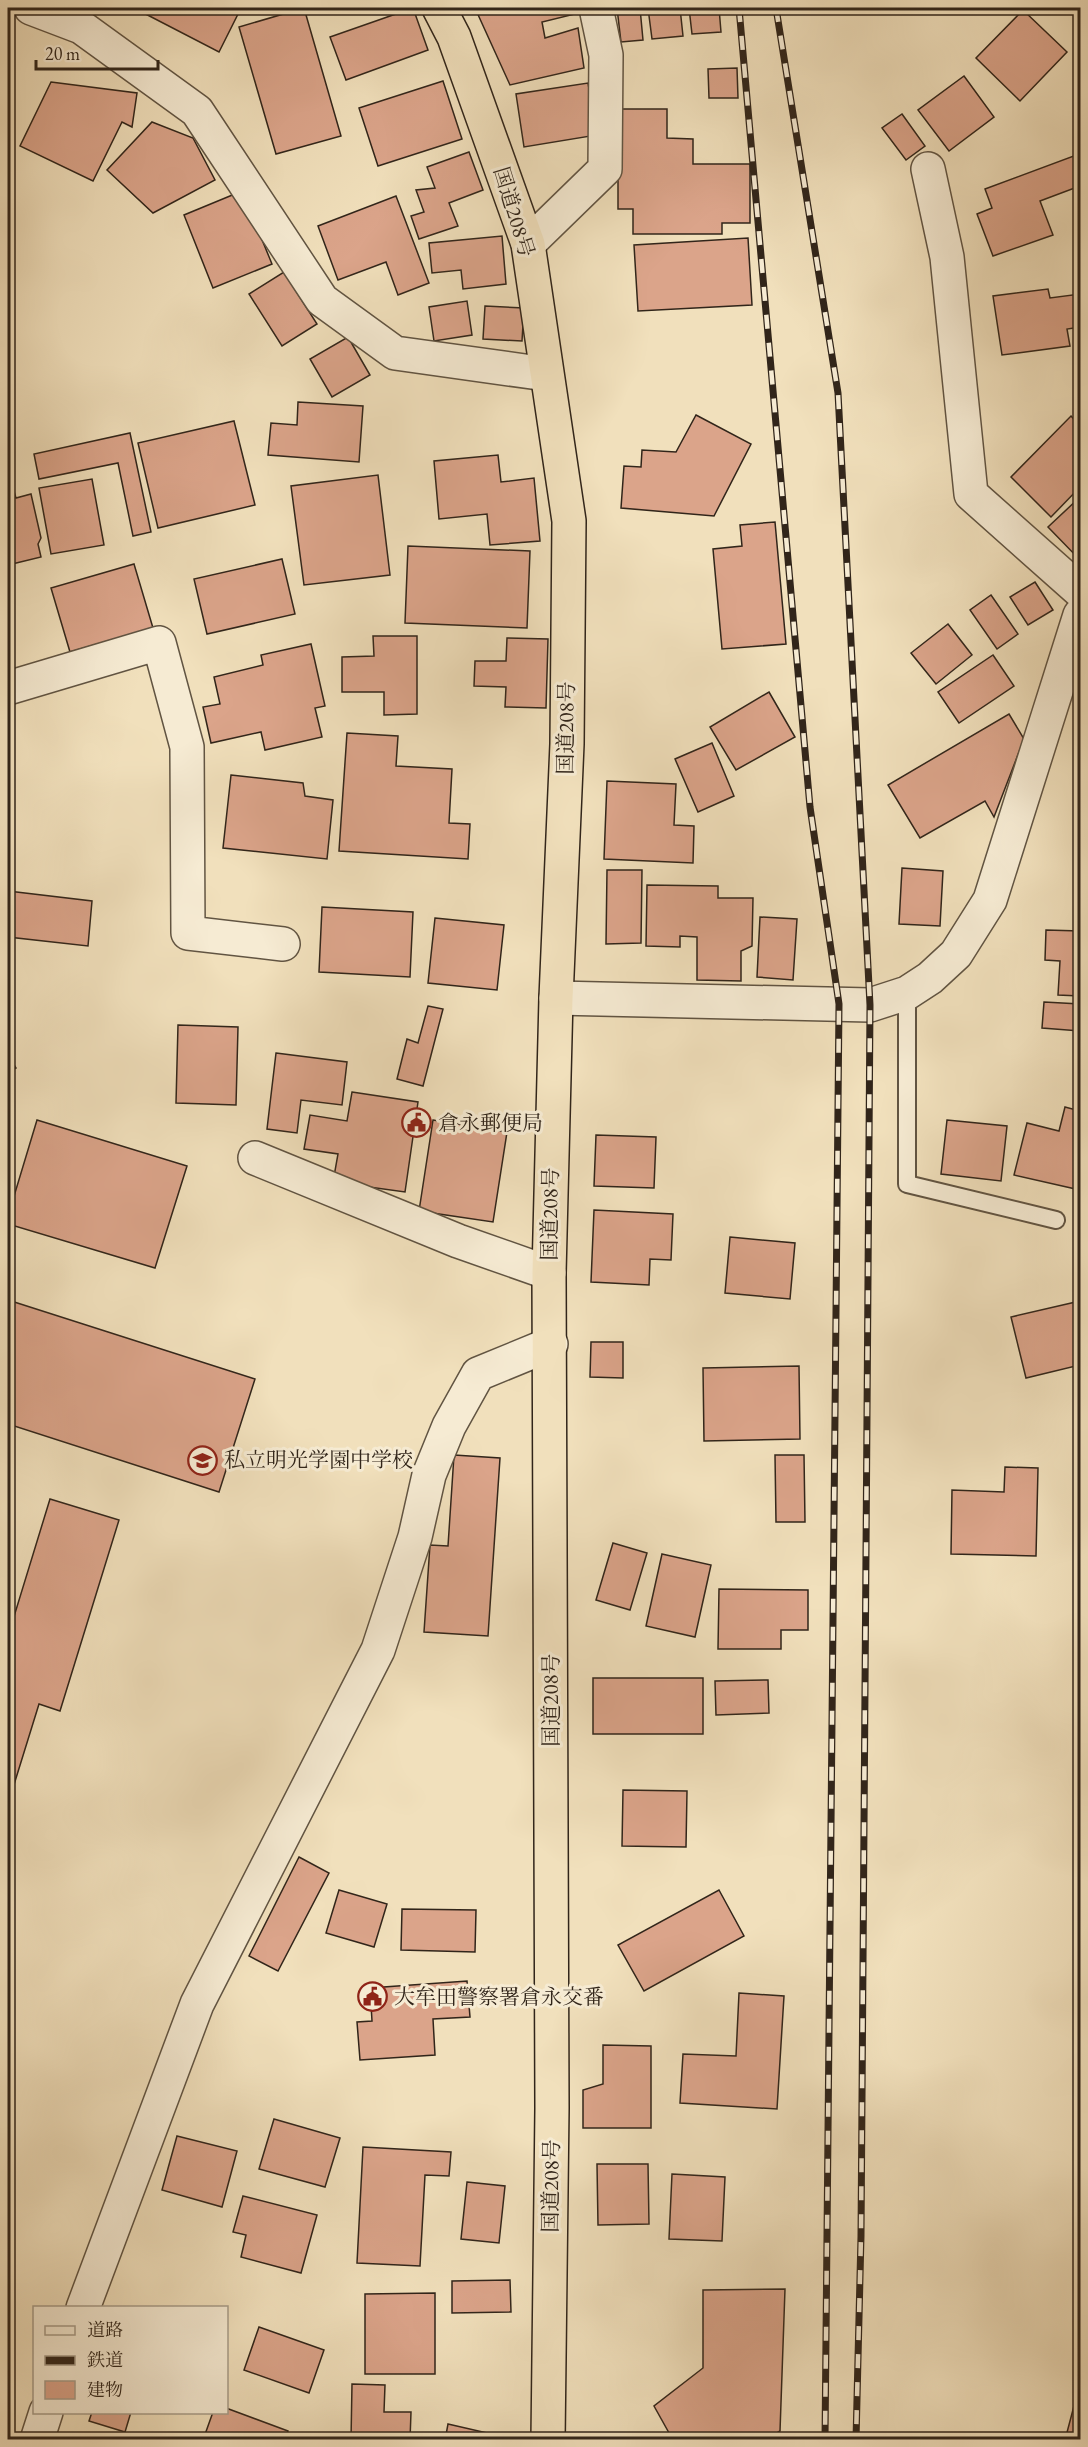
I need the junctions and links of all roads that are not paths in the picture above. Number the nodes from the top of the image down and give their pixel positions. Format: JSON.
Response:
{"nodes":[{"id":1,"x":31,"y":8,"type":"edge"},
{"id":2,"x":439,"y":8,"type":"edge"},
{"id":3,"x":596,"y":8,"type":"edge"},
{"id":4,"x":928,"y":169,"type":"dead end"},
{"id":5,"x":528,"y":244,"type":"junction"},
{"id":6,"x":546,"y":374,"type":"junction"},
{"id":7,"x":1080,"y":591,"type":"edge"},
{"id":8,"x":1080,"y":615,"type":"edge"},
{"id":9,"x":8,"y":688,"type":"edge"},
{"id":10,"x":283,"y":944,"type":"dead end"},
{"id":11,"x":907,"y":993,"type":"junction"},
{"id":12,"x":556,"y":998,"type":"junction"},
{"id":13,"x":255,"y":1158,"type":"dead end"},
{"id":14,"x":1056,"y":1220,"type":"dead end"},
{"id":15,"x":549,"y":1273,"type":"junction"},
{"id":16,"x":551,"y":1344,"type":"junction"},
{"id":17,"x":83,"y":2306,"type":"edge"},
{"id":18,"x":45,"y":2414,"type":"edge"},
{"id":19,"x":37,"y":2439,"type":"edge"},
{"id":20,"x":548,"y":2439,"type":"edge"}],
"edges":[{"from":1,"to":6,"type":"street"},
{"from":2,"to":5,"type":"highway","name":"国道208号"},
{"from":3,"to":5,"type":"street"},
{"from":4,"to":7,"type":"street"},
{"from":5,"to":6,"type":"highway","name":"国道208号"},
{"from":6,"to":12,"type":"highway","name":"国道208号"},
{"from":8,"to":11,"type":"street"},
{"from":9,"to":10,"type":"street"},
{"from":11,"to":12,"type":"street"},
{"from":11,"to":14,"type":"lane"},
{"from":12,"to":15,"type":"highway","name":"国道208号"},
{"from":13,"to":15,"type":"street"},
{"from":15,"to":16,"type":"highway","name":"国道208号"},
{"from":16,"to":17,"type":"street"},
{"from":16,"to":20,"type":"highway","name":"国道208号"},
{"from":18,"to":19,"type":"street"}]}
